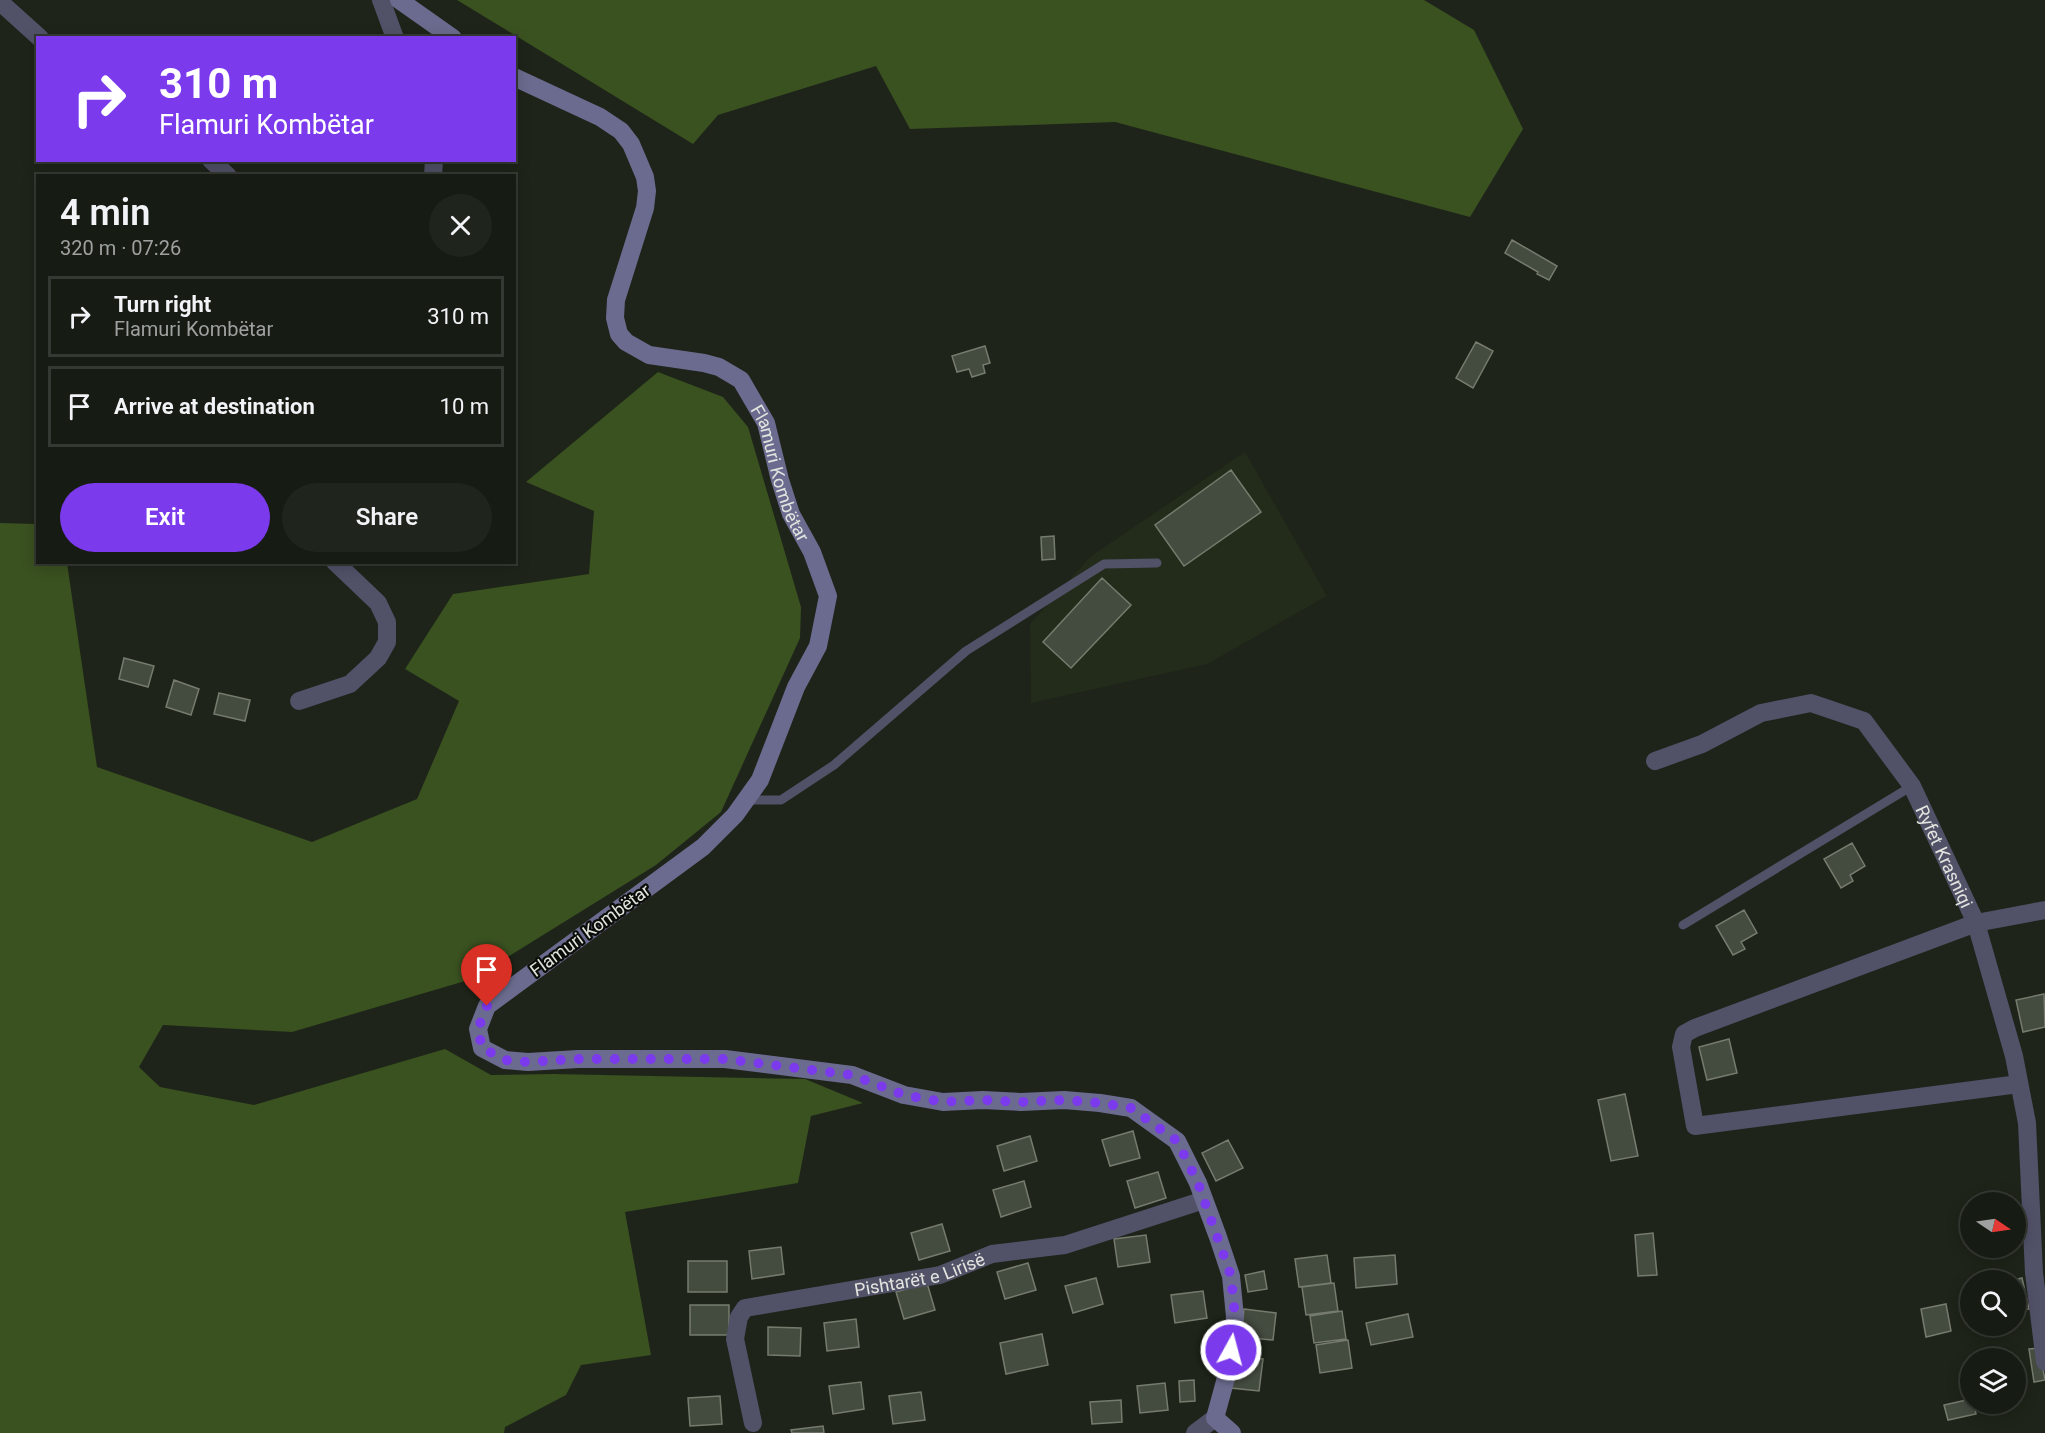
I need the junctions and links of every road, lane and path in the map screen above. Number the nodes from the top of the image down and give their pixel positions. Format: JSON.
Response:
{"nodes":[{"id":1,"x":381,"y":0,"type":"edge"},
{"id":2,"x":399,"y":0,"type":"edge"},
{"id":3,"x":0,"y":2,"type":"edge"},
{"id":4,"x":38,"y":36,"type":"edge"},
{"id":5,"x":394,"y":36,"type":"edge"},
{"id":6,"x":450,"y":36,"type":"edge"},
{"id":7,"x":516,"y":78,"type":"edge"},
{"id":8,"x":213,"y":162,"type":"edge"},
{"id":9,"x":226,"y":174,"type":"edge"},
{"id":10,"x":1157,"y":563,"type":"dead end"},
{"id":11,"x":337,"y":564,"type":"edge"},
{"id":12,"x":299,"y":701,"type":"dead end"},
{"id":13,"x":1654,"y":761,"type":"dead end"},
{"id":14,"x":1912,"y":786,"type":"junction"},
{"id":15,"x":746,"y":800,"type":"junction"},
{"id":16,"x":2045,"y":910,"type":"edge"},
{"id":17,"x":1976,"y":923,"type":"junction"},
{"id":18,"x":1683,"y":925,"type":"dead end"},
{"id":19,"x":2019,"y":1084,"type":"junction"},
{"id":20,"x":1204,"y":1200,"type":"junction"},
{"id":21,"x":2038,"y":1225,"type":"edge"},
{"id":22,"x":2040,"y":1273,"type":"edge"},
{"id":23,"x":2045,"y":1362,"type":"edge"},
{"id":24,"x":1215,"y":1418,"type":"junction"},
{"id":25,"x":753,"y":1423,"type":"dead end"},
{"id":26,"x":1195,"y":1433,"type":"edge"},
{"id":27,"x":1232,"y":1433,"type":"edge"}],
"edges":[{"from":1,"to":5,"type":"street"},
{"from":2,"to":6,"type":"street"},
{"from":3,"to":4,"type":"street"},
{"from":7,"to":15,"type":"street","name":"Flamuri Kombëtar"},
{"from":8,"to":9,"type":"street"},
{"from":10,"to":15,"type":"lane"},
{"from":11,"to":12,"type":"street"},
{"from":13,"to":14,"type":"street","name":"Ryfet Krasniqi"},
{"from":14,"to":17,"type":"street","name":"Ryfet Krasniqi"},
{"from":14,"to":18,"type":"lane"},
{"from":15,"to":20,"type":"street","name":"Flamuri Kombëtar"},
{"from":16,"to":17,"type":"street"},
{"from":17,"to":19,"type":"street","name":"Ryfet Krasniqi"},
{"from":17,"to":19,"type":"street"},
{"from":19,"to":21,"type":"street","name":"Ryfet Krasniqi"},
{"from":20,"to":24,"type":"street","name":"Flamuri Kombëtar"},
{"from":20,"to":25,"type":"street","name":"Pishtarët e Lirisë"},
{"from":21,"to":22,"type":"street","name":"Ryfet Krasniqi"},
{"from":22,"to":23,"type":"street","name":"Ryfet Krasniqi"},
{"from":24,"to":26,"type":"street"},
{"from":24,"to":27,"type":"street"}]}
